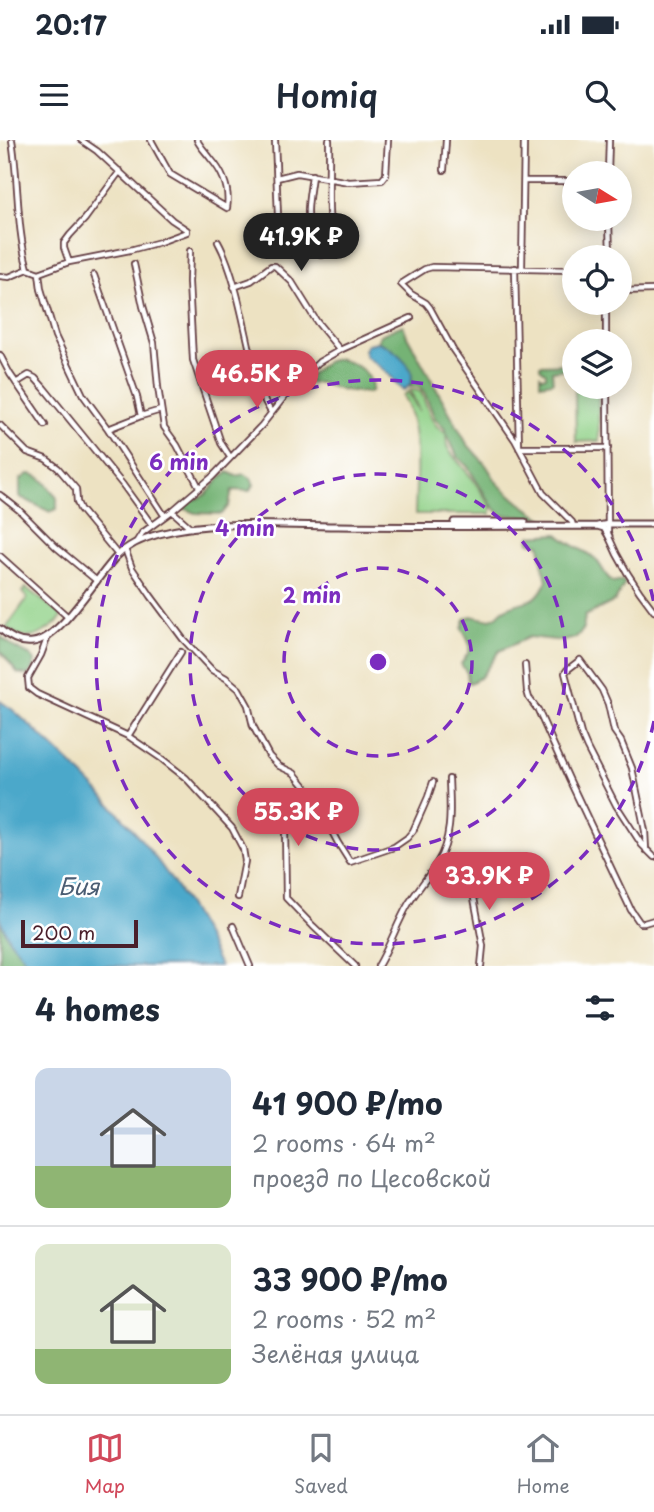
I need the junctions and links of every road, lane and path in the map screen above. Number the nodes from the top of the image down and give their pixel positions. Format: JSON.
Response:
{"nodes":[{"id":1,"x":12,"y":140,"type":"edge"},
{"id":2,"x":81,"y":140,"type":"edge"},
{"id":3,"x":151,"y":140,"type":"edge"},
{"id":4,"x":197,"y":140,"type":"edge"},
{"id":5,"x":275,"y":140,"type":"edge"},
{"id":6,"x":329,"y":140,"type":"edge"},
{"id":7,"x":388,"y":140,"type":"edge"},
{"id":8,"x":446,"y":140,"type":"edge"},
{"id":9,"x":524,"y":140,"type":"edge"},
{"id":10,"x":609,"y":140,"type":"edge"},
{"id":11,"x":608,"y":161,"type":"edge"},
{"id":12,"x":444,"y":170,"type":"dead end"},
{"id":13,"x":120,"y":171,"type":"junction"},
{"id":14,"x":312,"y":175,"type":"junction"},
{"id":15,"x":277,"y":178,"type":"junction"},
{"id":16,"x":330,"y":178,"type":"junction"},
{"id":17,"x":524,"y":181,"type":"junction"},
{"id":18,"x":562,"y":181,"type":"edge"},
{"id":19,"x":278,"y":216,"type":"dead end"},
{"id":20,"x":218,"y":242,"type":"dead end"},
{"id":21,"x":190,"y":251,"type":"dead end"},
{"id":22,"x":335,"y":252,"type":"dead end"},
{"id":23,"x":322,"y":255,"type":"dead end"},
{"id":24,"x":69,"y":262,"type":"junction"},
{"id":25,"x":134,"y":264,"type":"dead end"},
{"id":26,"x":515,"y":268,"type":"junction"},
{"id":27,"x":522,"y":268,"type":"junction"},
{"id":28,"x":28,"y":270,"type":"junction"},
{"id":29,"x":562,"y":270,"type":"edge"},
{"id":30,"x":38,"y":273,"type":"junction"},
{"id":31,"x":94,"y":275,"type":"dead end"},
{"id":32,"x":0,"y":276,"type":"edge"},
{"id":33,"x":234,"y":287,"type":"junction"},
{"id":34,"x":632,"y":290,"type":"edge"},
{"id":35,"x":654,"y":290,"type":"edge"},
{"id":36,"x":411,"y":318,"type":"dead end"},
{"id":37,"x":341,"y":350,"type":"junction"},
{"id":38,"x":0,"y":355,"type":"edge"},
{"id":39,"x":16,"y":383,"type":"junction"},
{"id":40,"x":607,"y":399,"type":"edge"},
{"id":41,"x":161,"y":410,"type":"junction"},
{"id":42,"x":271,"y":412,"type":"junction"},
{"id":43,"x":141,"y":416,"type":"junction"},
{"id":44,"x":0,"y":425,"type":"edge"},
{"id":45,"x":45,"y":425,"type":"dead end"},
{"id":46,"x":108,"y":429,"type":"junction"},
{"id":47,"x":519,"y":448,"type":"junction"},
{"id":48,"x":608,"y":448,"type":"junction"},
{"id":49,"x":230,"y":457,"type":"junction"},
{"id":50,"x":199,"y":487,"type":"junction"},
{"id":51,"x":0,"y":495,"type":"edge"},
{"id":52,"x":172,"y":511,"type":"junction"},
{"id":53,"x":164,"y":515,"type":"junction"},
{"id":54,"x":573,"y":524,"type":"junction"},
{"id":55,"x":609,"y":524,"type":"junction"},
{"id":56,"x":654,"y":524,"type":"edge"},
{"id":57,"x":152,"y":525,"type":"junction"},
{"id":58,"x":597,"y":526,"type":"junction"},
{"id":59,"x":191,"y":528,"type":"junction"},
{"id":60,"x":609,"y":536,"type":"junction"},
{"id":61,"x":136,"y":543,"type":"junction"},
{"id":62,"x":125,"y":549,"type":"junction"},
{"id":63,"x":118,"y":555,"type":"junction"},
{"id":64,"x":0,"y":556,"type":"edge"},
{"id":65,"x":97,"y":581,"type":"junction"},
{"id":66,"x":654,"y":611,"type":"edge"},
{"id":67,"x":68,"y":617,"type":"junction"},
{"id":68,"x":0,"y":629,"type":"edge"},
{"id":69,"x":48,"y":636,"type":"junction"},
{"id":70,"x":181,"y":652,"type":"dead end"},
{"id":71,"x":525,"y":665,"type":"dead end"},
{"id":72,"x":128,"y":736,"type":"junction"},
{"id":73,"x":449,"y":779,"type":"dead end"},
{"id":74,"x":433,"y":782,"type":"dead end"},
{"id":75,"x":318,"y":803,"type":"junction"},
{"id":76,"x":646,"y":850,"type":"junction"},
{"id":77,"x":654,"y":857,"type":"edge"},
{"id":78,"x":473,"y":858,"type":"dead end"},
{"id":79,"x":238,"y":897,"type":"dead end"},
{"id":80,"x":654,"y":920,"type":"edge"},
{"id":81,"x":233,"y":926,"type":"dead end"},
{"id":82,"x":250,"y":966,"type":"edge"},
{"id":83,"x":355,"y":966,"type":"edge"},
{"id":84,"x":378,"y":966,"type":"edge"},
{"id":85,"x":481,"y":966,"type":"edge"}],
"edges":[{"from":1,"to":28,"type":"street"},
{"from":2,"to":13,"type":"street"},
{"from":3,"to":4,"type":"street"},
{"from":5,"to":15,"type":"street"},
{"from":6,"to":16,"type":"street"},
{"from":7,"to":16,"type":"street"},
{"from":8,"to":12,"type":"street"},
{"from":9,"to":17,"type":"street"},
{"from":10,"to":11,"type":"street"},
{"from":13,"to":24,"type":"street"},
{"from":13,"to":24,"type":"street"},
{"from":14,"to":15,"type":"street"},
{"from":14,"to":16,"type":"street"},
{"from":14,"to":23,"type":"street"},
{"from":15,"to":19,"type":"street"},
{"from":16,"to":22,"type":"street"},
{"from":17,"to":18,"type":"street"},
{"from":17,"to":27,"type":"street"},
{"from":20,"to":33,"type":"street"},
{"from":21,"to":49,"type":"street"},
{"from":24,"to":30,"type":"street"},
{"from":25,"to":41,"type":"street"},
{"from":26,"to":27,"type":"street"},
{"from":26,"to":47,"type":"street"},
{"from":26,"to":47,"type":"street"},
{"from":27,"to":29,"type":"street"},
{"from":28,"to":30,"type":"street"},
{"from":28,"to":32,"type":"street"},
{"from":30,"to":46,"type":"street"},
{"from":31,"to":43,"type":"street"},
{"from":33,"to":37,"type":"street"},
{"from":33,"to":42,"type":"street"},
{"from":34,"to":35,"type":"street"},
{"from":36,"to":37,"type":"street"},
{"from":37,"to":42,"type":"street"},
{"from":38,"to":39,"type":"street"},
{"from":39,"to":45,"type":"street"},
{"from":39,"to":57,"type":"street"},
{"from":40,"to":48,"type":"street"},
{"from":41,"to":43,"type":"street"},
{"from":41,"to":50,"type":"street"},
{"from":42,"to":49,"type":"street"},
{"from":43,"to":46,"type":"street"},
{"from":44,"to":63,"type":"street"},
{"from":46,"to":53,"type":"street"},
{"from":47,"to":48,"type":"street"},
{"from":47,"to":54,"type":"street"},
{"from":48,"to":55,"type":"street"},
{"from":49,"to":50,"type":"street"},
{"from":50,"to":52,"type":"street"},
{"from":51,"to":65,"type":"street"},
{"from":52,"to":53,"type":"street"},
{"from":52,"to":59,"type":"street"},
{"from":53,"to":57,"type":"street"},
{"from":54,"to":55,"type":"main road"},
{"from":54,"to":58,"type":"main road"},
{"from":54,"to":59,"type":"main road"},
{"from":55,"to":56,"type":"main road"},
{"from":55,"to":58,"type":"main road"},
{"from":55,"to":60,"type":"street"},
{"from":57,"to":61,"type":"street"},
{"from":58,"to":60,"type":"main road"},
{"from":59,"to":61,"type":"main road"},
{"from":60,"to":66,"type":"street"},
{"from":61,"to":62,"type":"main road"},
{"from":62,"to":63,"type":"main road"},
{"from":62,"to":75,"type":"street"},
{"from":63,"to":65,"type":"main road"},
{"from":64,"to":67,"type":"street"},
{"from":65,"to":67,"type":"main road"},
{"from":67,"to":69,"type":"main road"},
{"from":68,"to":69,"type":"main road"},
{"from":69,"to":72,"type":"street"},
{"from":70,"to":72,"type":"street"},
{"from":71,"to":80,"type":"street"},
{"from":72,"to":79,"type":"street"},
{"from":73,"to":84,"type":"street"},
{"from":74,"to":75,"type":"street"},
{"from":75,"to":83,"type":"street"},
{"from":76,"to":76,"type":"street"},
{"from":76,"to":77,"type":"street"},
{"from":78,"to":85,"type":"street"},
{"from":81,"to":82,"type":"street"}]}
